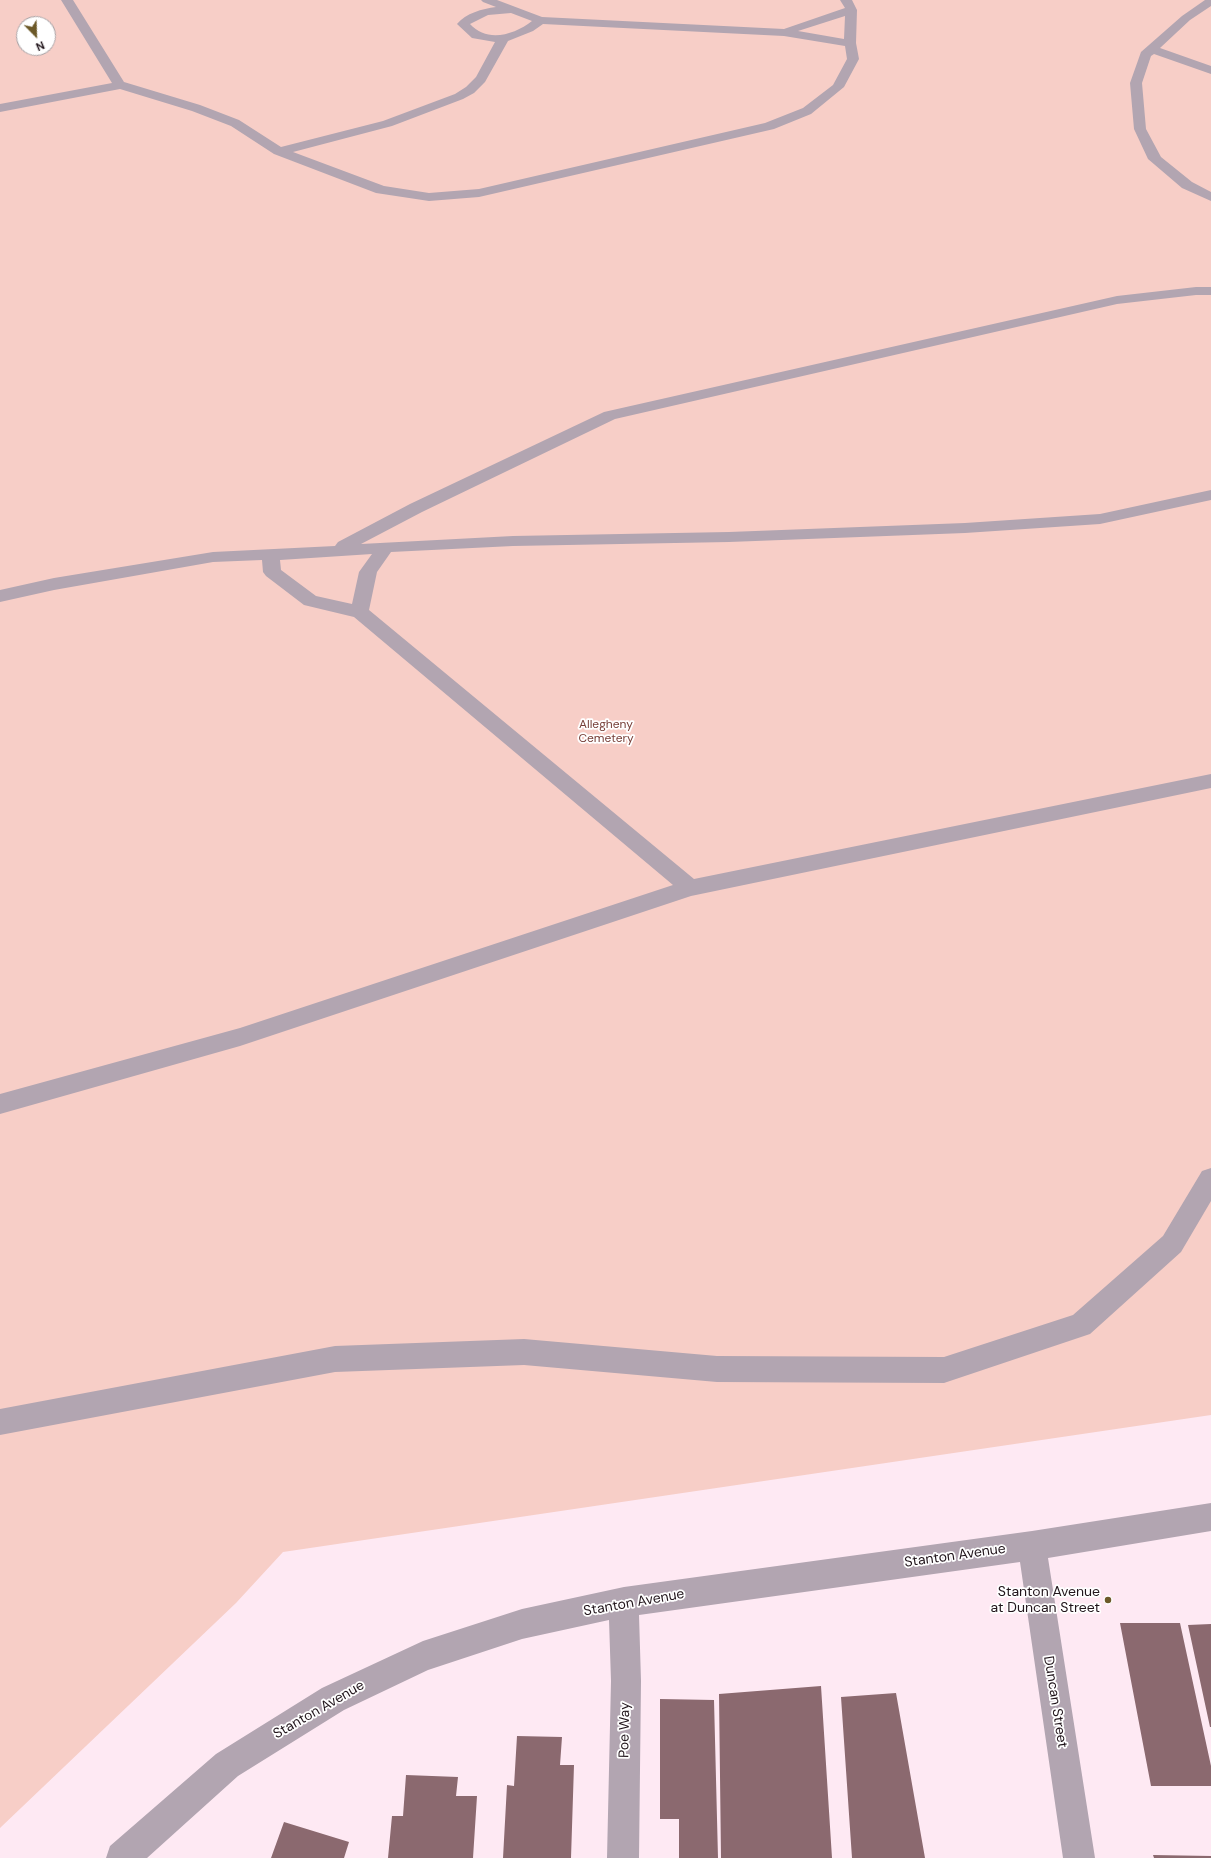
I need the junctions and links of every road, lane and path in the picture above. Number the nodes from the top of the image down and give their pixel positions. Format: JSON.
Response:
{"nodes":[{"id":1,"x":67,"y":0,"type":"edge"},
{"id":2,"x":487,"y":0,"type":"edge"},
{"id":3,"x":1211,"y":1,"type":"edge"},
{"id":4,"x":848,"y":5,"type":"edge"},
{"id":5,"x":512,"y":10,"type":"junction"},
{"id":6,"x":540,"y":20,"type":"junction"},
{"id":7,"x":784,"y":32,"type":"junction"},
{"id":8,"x":503,"y":39,"type":"junction"},
{"id":9,"x":850,"y":43,"type":"junction"},
{"id":10,"x":1152,"y":49,"type":"junction"},
{"id":11,"x":1211,"y":70,"type":"edge"},
{"id":12,"x":120,"y":85,"type":"junction"},
{"id":13,"x":0,"y":108,"type":"edge"},
{"id":14,"x":279,"y":151,"type":"junction"},
{"id":15,"x":1211,"y":197,"type":"edge"},
{"id":16,"x":1211,"y":291,"type":"edge"},
{"id":17,"x":1211,"y":495,"type":"edge"},
{"id":18,"x":386,"y":547,"type":"junction"},
{"id":19,"x":332,"y":552,"type":"junction"},
{"id":20,"x":271,"y":554,"type":"junction"},
{"id":21,"x":0,"y":596,"type":"edge"},
{"id":22,"x":360,"y":612,"type":"junction"},
{"id":23,"x":1211,"y":781,"type":"edge"},
{"id":24,"x":690,"y":888,"type":"junction"},
{"id":25,"x":0,"y":1104,"type":"edge"},
{"id":26,"x":1211,"y":1179,"type":"edge"},
{"id":27,"x":0,"y":1422,"type":"edge"},
{"id":28,"x":1211,"y":1517,"type":"edge"},
{"id":29,"x":1032,"y":1546,"type":"junction"},
{"id":30,"x":624,"y":1602,"type":"junction"},
{"id":31,"x":122,"y":1858,"type":"edge"},
{"id":32,"x":623,"y":1858,"type":"edge"},
{"id":33,"x":1078,"y":1858,"type":"edge"}],
"edges":[{"from":1,"to":12,"type":"street"},
{"from":2,"to":5,"type":"street"},
{"from":3,"to":10,"type":"street"},
{"from":4,"to":7,"type":"street"},
{"from":4,"to":9,"type":"street"},
{"from":5,"to":6,"type":"street"},
{"from":5,"to":8,"type":"street"},
{"from":6,"to":7,"type":"street"},
{"from":6,"to":8,"type":"street"},
{"from":7,"to":9,"type":"street"},
{"from":8,"to":14,"type":"street"},
{"from":9,"to":14,"type":"street"},
{"from":10,"to":11,"type":"street"},
{"from":10,"to":15,"type":"street"},
{"from":12,"to":13,"type":"street"},
{"from":12,"to":14,"type":"street"},
{"from":16,"to":19,"type":"street"},
{"from":17,"to":18,"type":"street"},
{"from":18,"to":19,"type":"street"},
{"from":18,"to":22,"type":"street"},
{"from":19,"to":20,"type":"street"},
{"from":20,"to":21,"type":"street"},
{"from":20,"to":22,"type":"street"},
{"from":22,"to":24,"type":"street"},
{"from":23,"to":24,"type":"street"},
{"from":24,"to":25,"type":"street"},
{"from":26,"to":27,"type":"street"},
{"from":28,"to":29,"type":"street","name":"Stanton Avenue"},
{"from":29,"to":30,"type":"street","name":"Stanton Avenue"},
{"from":29,"to":33,"type":"street","name":"Duncan Street"},
{"from":30,"to":31,"type":"street","name":"Stanton Avenue"},
{"from":30,"to":32,"type":"street","name":"Poe Way"}]}
